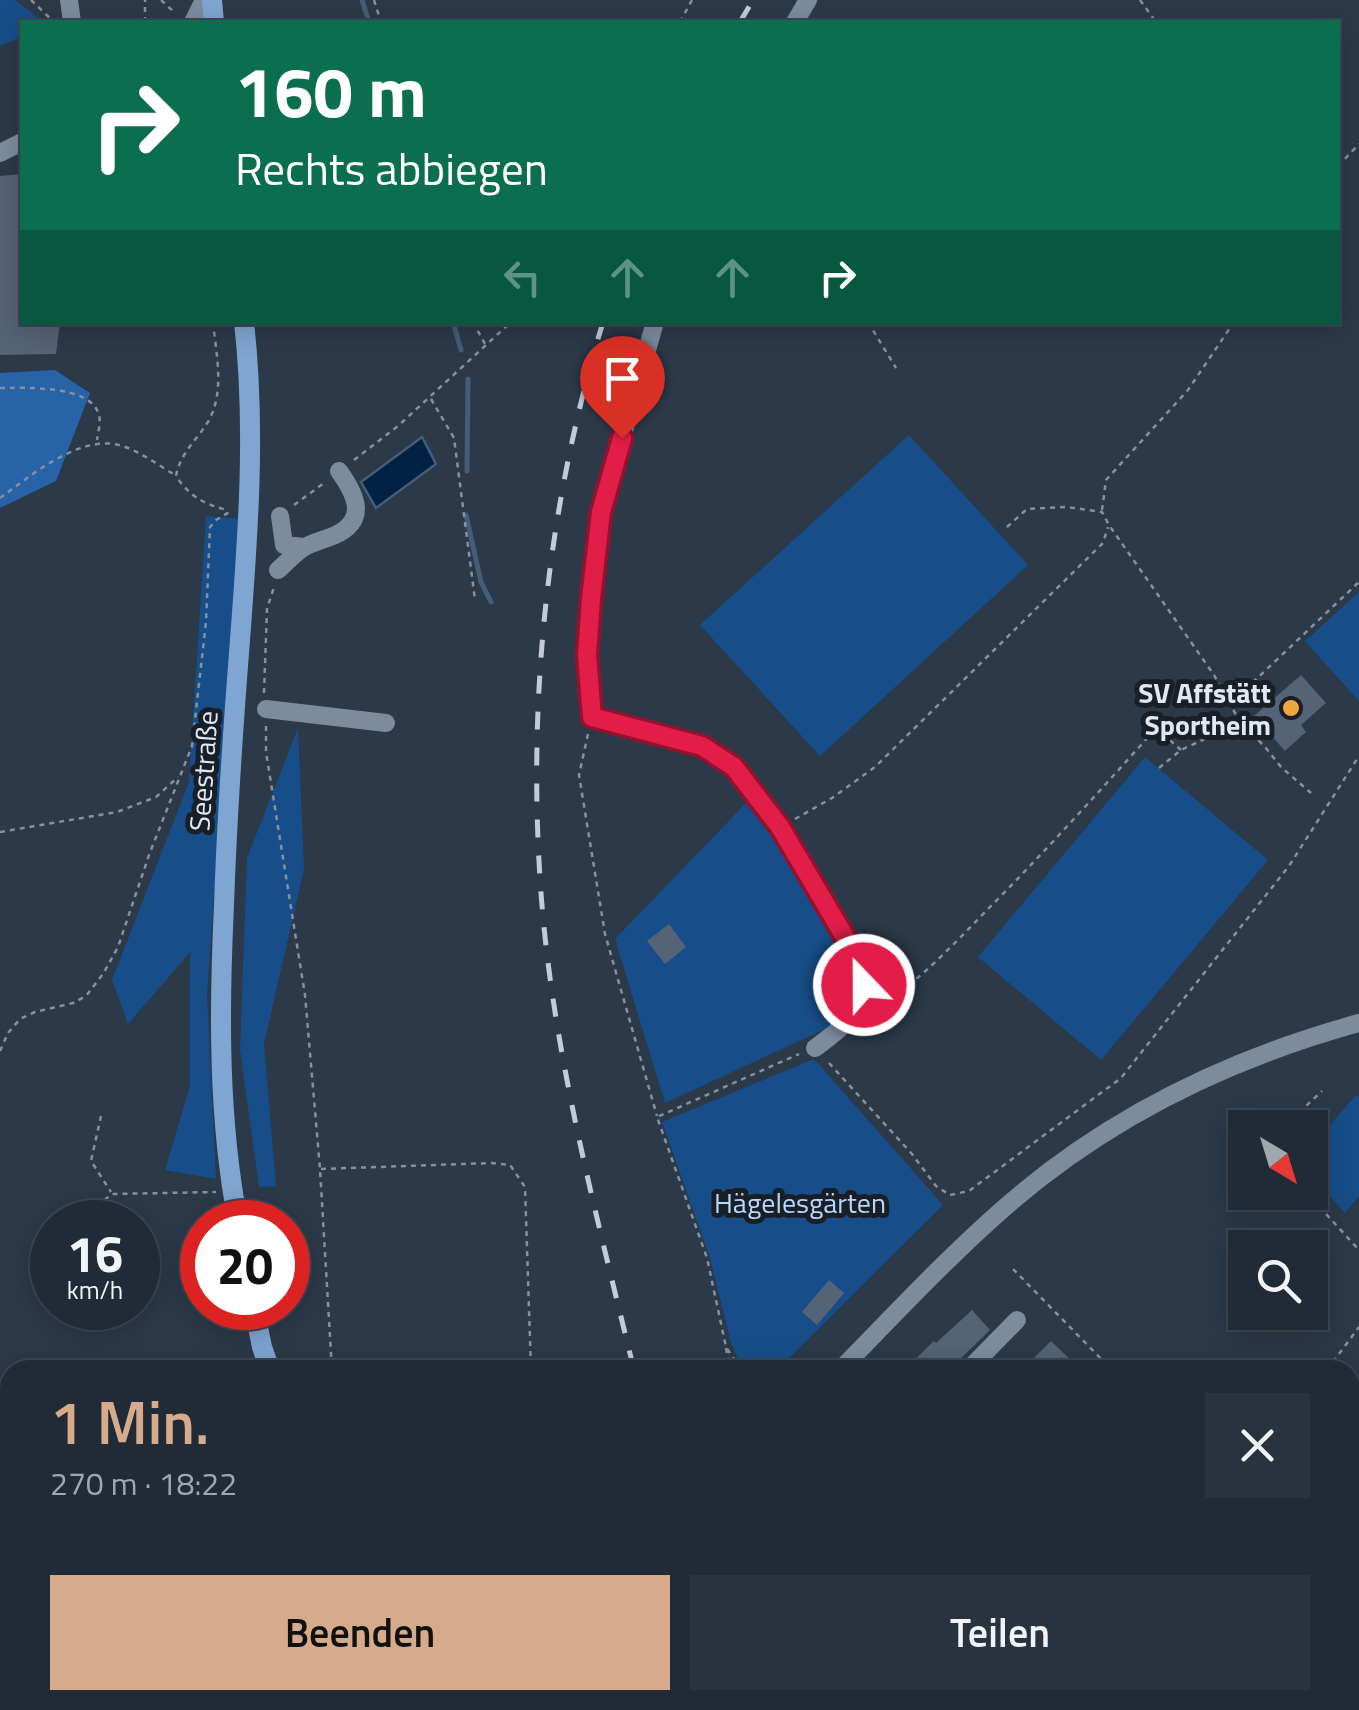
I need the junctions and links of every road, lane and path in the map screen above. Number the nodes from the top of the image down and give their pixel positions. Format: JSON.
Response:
{"nodes":[{"id":1,"x":31,"y":0,"type":"edge"},
{"id":2,"x":161,"y":0,"type":"edge"},
{"id":3,"x":204,"y":0,"type":"edge"},
{"id":4,"x":186,"y":19,"type":"edge"},
{"id":5,"x":53,"y":20,"type":"edge"},
{"id":6,"x":1359,"y":144,"type":"edge"},
{"id":7,"x":1340,"y":164,"type":"edge"},
{"id":8,"x":213,"y":325,"type":"edge"},
{"id":9,"x":244,"y":325,"type":"edge"},
{"id":10,"x":475,"y":325,"type":"edge"},
{"id":11,"x":508,"y":325,"type":"edge"},
{"id":12,"x":654,"y":325,"type":"edge"},
{"id":13,"x":870,"y":325,"type":"edge"},
{"id":14,"x":1232,"y":325,"type":"edge"},
{"id":15,"x":486,"y":346,"type":"junction"},
{"id":16,"x":896,"y":368,"type":"dead end"},
{"id":17,"x":0,"y":388,"type":"edge"},
{"id":18,"x":430,"y":398,"type":"junction"},
{"id":19,"x":97,"y":442,"type":"junction"},
{"id":20,"x":339,"y":471,"type":"junction"},
{"id":21,"x":176,"y":476,"type":"junction"},
{"id":22,"x":0,"y":498,"type":"edge"},
{"id":23,"x":1102,"y":512,"type":"junction"},
{"id":24,"x":280,"y":516,"type":"joint"},
{"id":25,"x":1109,"y":526,"type":"junction"},
{"id":26,"x":1008,"y":527,"type":"dead end"},
{"id":27,"x":304,"y":548,"type":"junction"},
{"id":28,"x":278,"y":570,"type":"joint"},
{"id":29,"x":1359,"y":582,"type":"edge"},
{"id":30,"x":475,"y":600,"type":"dead end"},
{"id":31,"x":1230,"y":704,"type":"junction"},
{"id":32,"x":266,"y":709,"type":"junction"},
{"id":33,"x":592,"y":717,"type":"junction"},
{"id":34,"x":1240,"y":722,"type":"junction"},
{"id":35,"x":386,"y":723,"type":"dead end"},
{"id":36,"x":1182,"y":750,"type":"junction"},
{"id":37,"x":1359,"y":756,"type":"edge"},
{"id":38,"x":1158,"y":768,"type":"dead end"},
{"id":39,"x":179,"y":776,"type":"junction"},
{"id":40,"x":1312,"y":793,"type":"dead end"},
{"id":41,"x":780,"y":827,"type":"junction"},
{"id":42,"x":0,"y":832,"type":"edge"},
{"id":43,"x":874,"y":1009,"type":"dead end"},
{"id":44,"x":1359,"y":1023,"type":"edge"},
{"id":45,"x":814,"y":1048,"type":"junction"},
{"id":46,"x":0,"y":1051,"type":"edge"},
{"id":47,"x":1322,"y":1091,"type":"dead end"},
{"id":48,"x":1302,"y":1110,"type":"edge"},
{"id":49,"x":101,"y":1116,"type":"dead end"},
{"id":50,"x":657,"y":1117,"type":"junction"},
{"id":51,"x":320,"y":1169,"type":"junction"},
{"id":52,"x":232,"y":1192,"type":"junction"},
{"id":53,"x":112,"y":1194,"type":"junction"},
{"id":54,"x":104,"y":1200,"type":"edge"},
{"id":55,"x":234,"y":1200,"type":"edge"},
{"id":56,"x":1322,"y":1210,"type":"edge"},
{"id":57,"x":1359,"y":1250,"type":"edge"},
{"id":58,"x":1012,"y":1269,"type":"dead end"},
{"id":59,"x":1018,"y":1320,"type":"dead end"},
{"id":60,"x":1359,"y":1327,"type":"edge"},
{"id":61,"x":259,"y":1330,"type":"edge"},
{"id":62,"x":726,"y":1346,"type":"junction"},
{"id":63,"x":267,"y":1360,"type":"edge"},
{"id":64,"x":331,"y":1360,"type":"edge"},
{"id":65,"x":532,"y":1360,"type":"edge"},
{"id":66,"x":728,"y":1360,"type":"edge"},
{"id":67,"x":736,"y":1360,"type":"edge"},
{"id":68,"x":850,"y":1360,"type":"edge"},
{"id":69,"x":978,"y":1360,"type":"edge"},
{"id":70,"x":1102,"y":1360,"type":"edge"},
{"id":71,"x":1334,"y":1360,"type":"edge"}],
"edges":[{"from":1,"to":5,"type":"path"},
{"from":2,"to":4,"type":"path"},
{"from":3,"to":4,"type":"street"},
{"from":6,"to":7,"type":"path"},
{"from":8,"to":21,"type":"path"},
{"from":9,"to":52,"type":"main road","name":"Seestraße"},
{"from":10,"to":15,"type":"path"},
{"from":11,"to":15,"type":"path"},
{"from":12,"to":33,"type":"street"},
{"from":13,"to":16,"type":"path"},
{"from":14,"to":23,"type":"path"},
{"from":15,"to":18,"type":"path"},
{"from":17,"to":19,"type":"path"},
{"from":18,"to":20,"type":"path"},
{"from":18,"to":30,"type":"path"},
{"from":19,"to":21,"type":"path"},
{"from":19,"to":22,"type":"path"},
{"from":20,"to":24,"type":"path"},
{"from":20,"to":27,"type":"street"},
{"from":21,"to":39,"type":"path"},
{"from":23,"to":25,"type":"path"},
{"from":23,"to":26,"type":"path"},
{"from":24,"to":27,"type":"street"},
{"from":25,"to":31,"type":"path"},
{"from":25,"to":41,"type":"path"},
{"from":27,"to":28,"type":"street"},
{"from":28,"to":32,"type":"path"},
{"from":29,"to":31,"type":"path"},
{"from":31,"to":34,"type":"path"},
{"from":32,"to":35,"type":"street"},
{"from":32,"to":51,"type":"path"},
{"from":33,"to":41,"type":"street"},
{"from":33,"to":50,"type":"path"},
{"from":34,"to":36,"type":"path"},
{"from":34,"to":40,"type":"path"},
{"from":36,"to":38,"type":"path"},
{"from":36,"to":43,"type":"path"},
{"from":37,"to":45,"type":"path"},
{"from":39,"to":42,"type":"path"},
{"from":39,"to":46,"type":"path"},
{"from":41,"to":45,"type":"street"},
{"from":44,"to":68,"type":"street"},
{"from":45,"to":50,"type":"path"},
{"from":47,"to":48,"type":"path"},
{"from":49,"to":53,"type":"path"},
{"from":50,"to":62,"type":"path"},
{"from":51,"to":64,"type":"path"},
{"from":51,"to":65,"type":"path"},
{"from":52,"to":53,"type":"path"},
{"from":52,"to":55,"type":"main road","name":"Seestraße"},
{"from":53,"to":54,"type":"path"},
{"from":56,"to":57,"type":"path"},
{"from":58,"to":70,"type":"path"},
{"from":59,"to":69,"type":"street"},
{"from":60,"to":71,"type":"path"},
{"from":61,"to":63,"type":"main road"},
{"from":62,"to":66,"type":"path"},
{"from":62,"to":67,"type":"path"}]}
